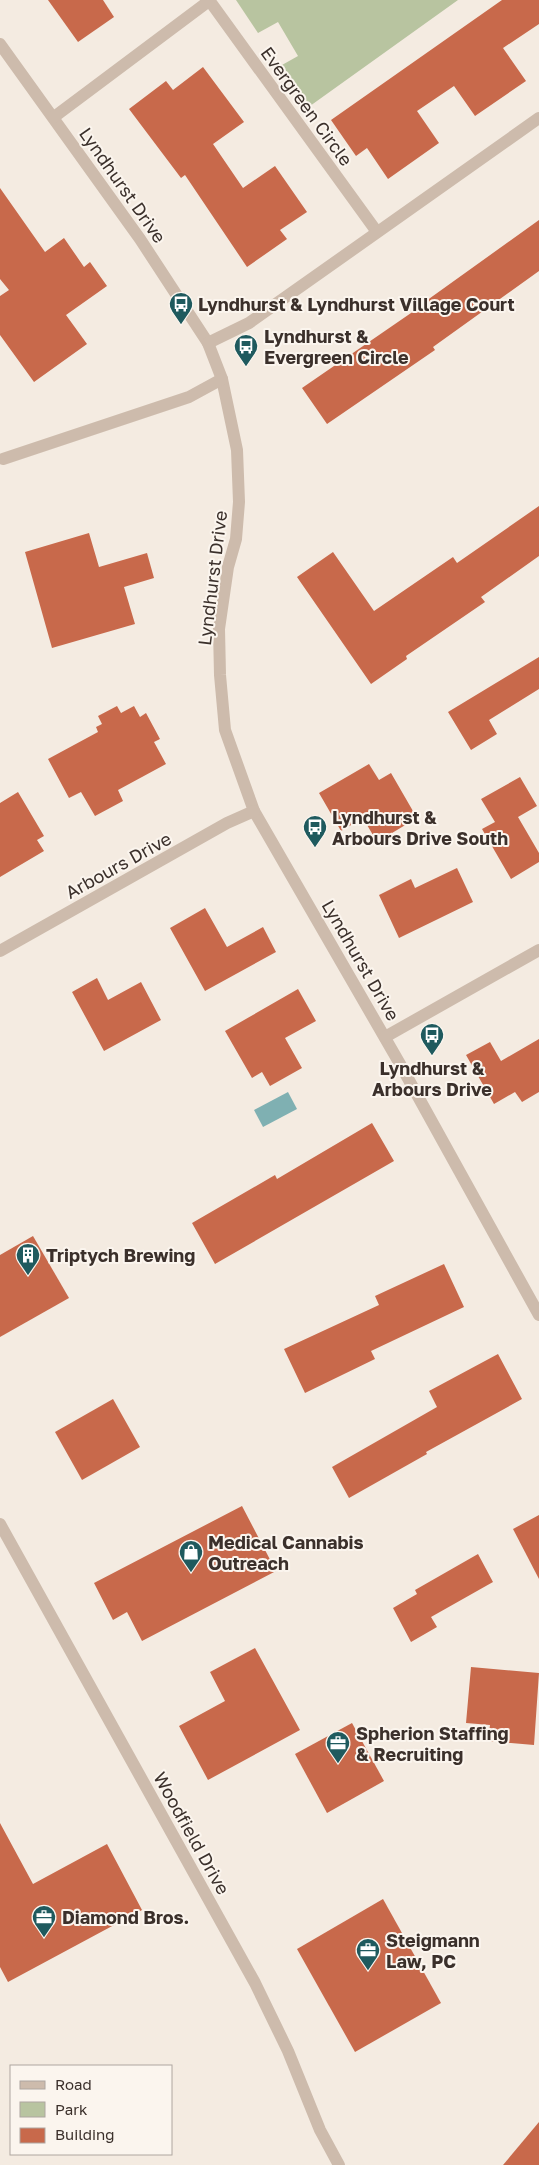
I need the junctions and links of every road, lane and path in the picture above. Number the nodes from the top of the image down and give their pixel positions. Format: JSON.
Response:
{"nodes":[{"id":1,"x":209,"y":0,"type":"edge"},
{"id":2,"x":0,"y":44,"type":"edge"},
{"id":3,"x":54,"y":116,"type":"junction"},
{"id":4,"x":539,"y":118,"type":"edge"},
{"id":5,"x":377,"y":232,"type":"junction"},
{"id":6,"x":208,"y":343,"type":"junction"},
{"id":7,"x":222,"y":380,"type":"junction"},
{"id":8,"x":3,"y":460,"type":"dead end"},
{"id":9,"x":254,"y":811,"type":"junction"},
{"id":10,"x":539,"y":950,"type":"edge"},
{"id":11,"x":0,"y":951,"type":"edge"},
{"id":12,"x":385,"y":1037,"type":"junction"},
{"id":13,"x":539,"y":1315,"type":"edge"},
{"id":14,"x":0,"y":1524,"type":"edge"},
{"id":15,"x":339,"y":2165,"type":"edge"}],
"edges":[{"from":1,"to":3,"type":"street","name":"Evergreen Circle"},
{"from":1,"to":5,"type":"street","name":"Evergreen Circle"},
{"from":2,"to":3,"type":"street","name":"Lyndhurst Drive"},
{"from":3,"to":6,"type":"street","name":"Lyndhurst Drive"},
{"from":4,"to":5,"type":"street"},
{"from":5,"to":6,"type":"street"},
{"from":6,"to":7,"type":"street","name":"Lyndhurst Drive"},
{"from":7,"to":8,"type":"street"},
{"from":7,"to":9,"type":"street","name":"Lyndhurst Drive"},
{"from":9,"to":11,"type":"street","name":"Arbours Drive"},
{"from":9,"to":12,"type":"street","name":"Lyndhurst Drive"},
{"from":10,"to":12,"type":"street"},
{"from":12,"to":13,"type":"street","name":"Lyndhurst Drive"},
{"from":14,"to":15,"type":"street","name":"Woodfield Drive"}]}
